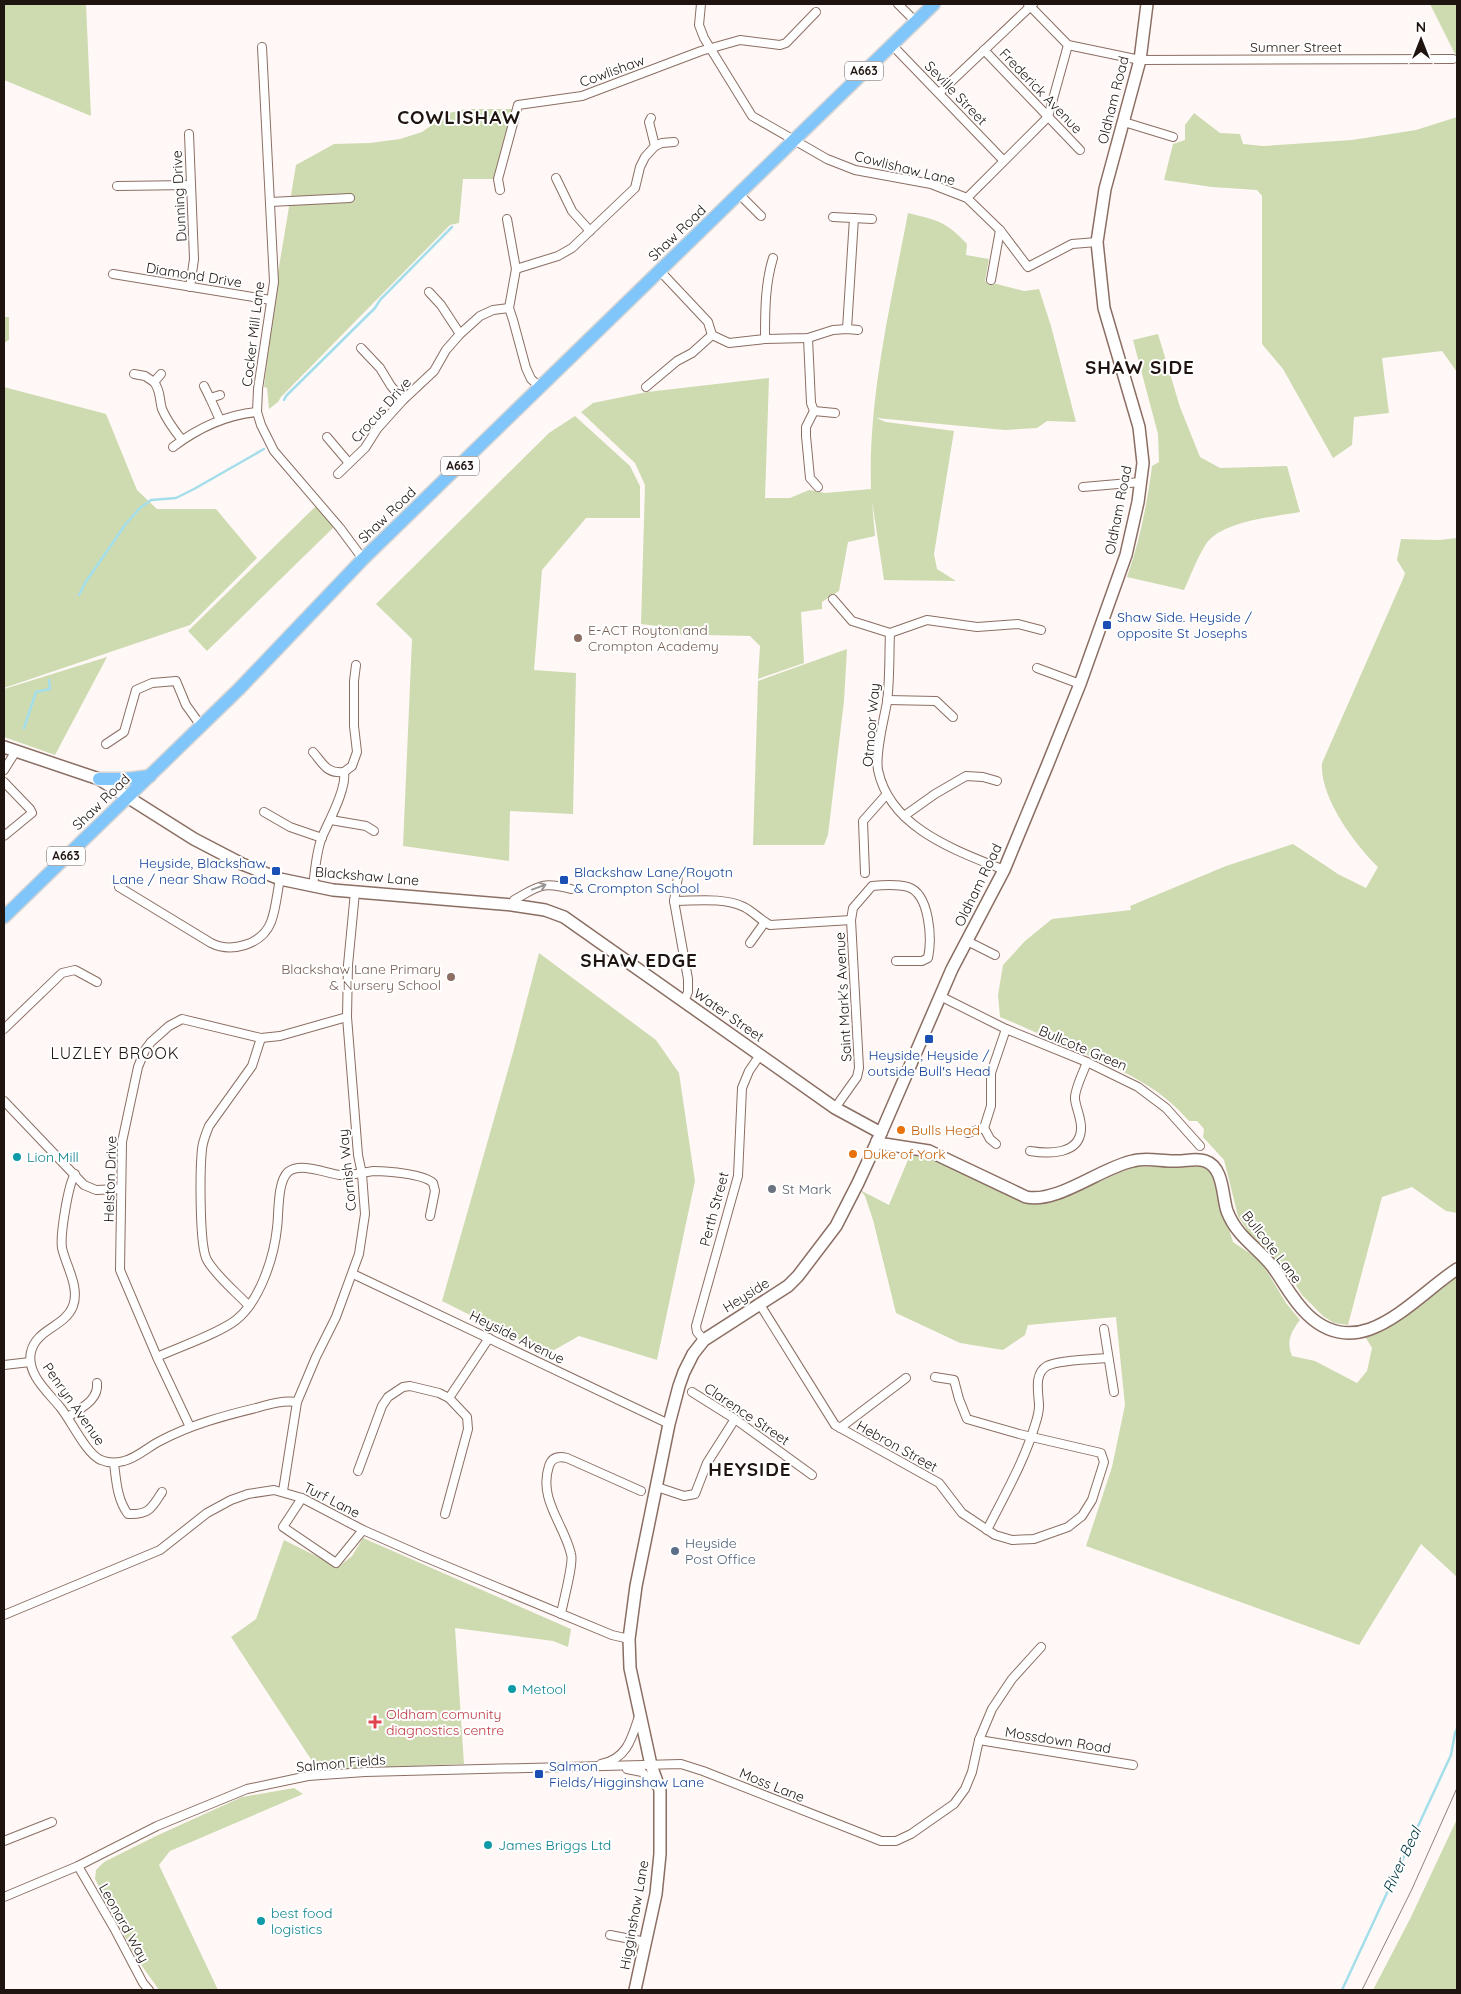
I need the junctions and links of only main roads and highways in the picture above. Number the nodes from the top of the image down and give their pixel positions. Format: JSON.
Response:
{"nodes":[{"id":1,"x":934,"y":4,"type":"edge"},
{"id":2,"x":1147,"y":4,"type":"edge"},
{"id":3,"x":4,"y":747,"type":"edge"},
{"id":4,"x":150,"y":776,"type":"junction"},
{"id":5,"x":99,"y":779,"type":"junction"},
{"id":6,"x":128,"y":796,"type":"junction"},
{"id":7,"x":4,"y":917,"type":"edge"},
{"id":8,"x":564,"y":917,"type":"joint"},
{"id":9,"x":940,"y":996,"type":"joint"},
{"id":10,"x":879,"y":1137,"type":"junction"},
{"id":11,"x":1457,"y":1269,"type":"edge"},
{"id":12,"x":628,"y":1639,"type":"joint"},
{"id":13,"x":635,"y":1990,"type":"edge"}],
"edges":[{"from":1,"to":4,"type":"main road","name":"Shaw Road","number":"A663"},
{"from":2,"to":9,"type":"main road","name":"Oldham Road"},
{"from":3,"to":5,"type":"main road","name":"Blackshaw Lane"},
{"from":4,"to":5,"type":"main road"},
{"from":4,"to":6,"type":"main road","name":"Shaw Road","number":"A663"},
{"from":5,"to":6,"type":"main road","name":"Blackshaw Lane"},
{"from":6,"to":7,"type":"main road","name":"Shaw Road","number":"A663"},
{"from":6,"to":8,"type":"main road","name":"Blackshaw Lane"},
{"from":8,"to":10,"type":"main road","name":"Water Street"},
{"from":9,"to":10,"type":"main road","name":"Heyside"},
{"from":10,"to":11,"type":"main road","name":"Bullcote Lane"},
{"from":10,"to":12,"type":"main road","name":"Heyside"},
{"from":12,"to":13,"type":"main road","name":"Higginshaw Lane"}]}
